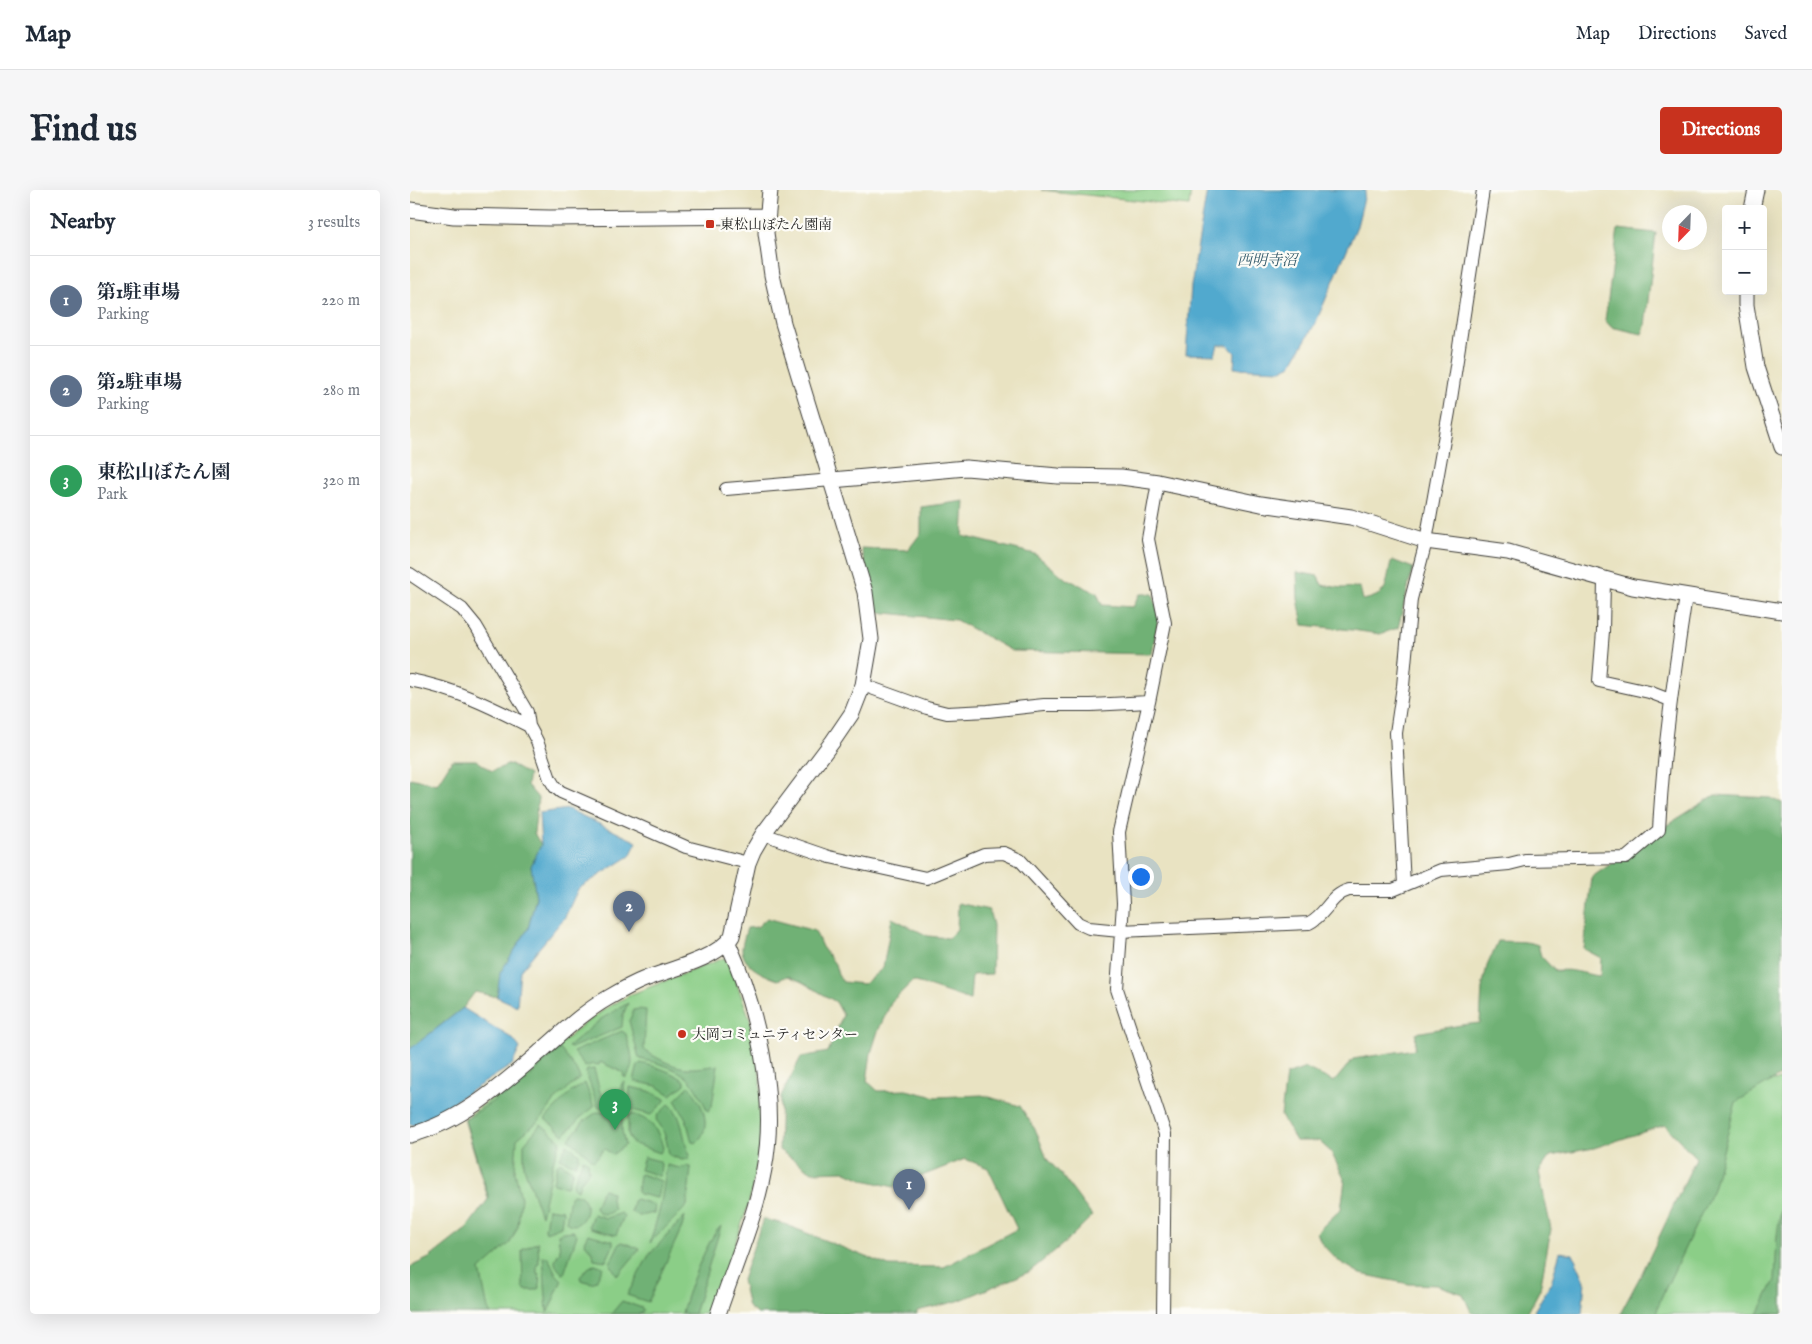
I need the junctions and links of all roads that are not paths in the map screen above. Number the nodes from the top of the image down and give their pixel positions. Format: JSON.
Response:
{"nodes":[{"id":1,"x":770,"y":190,"type":"edge"},
{"id":2,"x":1483,"y":190,"type":"edge"},
{"id":3,"x":1756,"y":190,"type":"edge"},
{"id":4,"x":1753,"y":205,"type":"edge"},
{"id":5,"x":410,"y":210,"type":"edge"},
{"id":6,"x":766,"y":216,"type":"junction"},
{"id":7,"x":1746,"y":295,"type":"edge"},
{"id":8,"x":1782,"y":446,"type":"edge"},
{"id":9,"x":832,"y":480,"type":"junction"},
{"id":10,"x":1158,"y":482,"type":"junction"},
{"id":11,"x":726,"y":489,"type":"dead end"},
{"id":12,"x":1426,"y":540,"type":"junction"},
{"id":13,"x":410,"y":574,"type":"edge"},
{"id":14,"x":1604,"y":580,"type":"junction"},
{"id":15,"x":1686,"y":596,"type":"junction"},
{"id":16,"x":1782,"y":611,"type":"edge"},
{"id":17,"x":410,"y":680,"type":"edge"},
{"id":18,"x":863,"y":684,"type":"junction"},
{"id":19,"x":1670,"y":700,"type":"junction"},
{"id":20,"x":1149,"y":702,"type":"junction"},
{"id":21,"x":529,"y":726,"type":"junction"},
{"id":22,"x":763,"y":834,"type":"junction"},
{"id":23,"x":748,"y":864,"type":"junction"},
{"id":24,"x":1404,"y":885,"type":"junction"},
{"id":25,"x":1120,"y":931,"type":"junction"},
{"id":26,"x":728,"y":943,"type":"junction"},
{"id":27,"x":410,"y":1135,"type":"edge"},
{"id":28,"x":718,"y":1314,"type":"edge"},
{"id":29,"x":1163,"y":1314,"type":"edge"}],
"edges":[{"from":1,"to":6,"type":"street"},
{"from":2,"to":12,"type":"street"},
{"from":3,"to":4,"type":"street"},
{"from":5,"to":6,"type":"street"},
{"from":6,"to":9,"type":"street"},
{"from":7,"to":8,"type":"street"},
{"from":9,"to":10,"type":"street"},
{"from":9,"to":11,"type":"street"},
{"from":9,"to":18,"type":"street"},
{"from":10,"to":12,"type":"street"},
{"from":10,"to":20,"type":"street"},
{"from":12,"to":14,"type":"street"},
{"from":12,"to":24,"type":"street"},
{"from":13,"to":21,"type":"street"},
{"from":14,"to":15,"type":"street"},
{"from":14,"to":19,"type":"street"},
{"from":15,"to":16,"type":"street"},
{"from":15,"to":19,"type":"street"},
{"from":17,"to":21,"type":"street"},
{"from":18,"to":20,"type":"street"},
{"from":18,"to":22,"type":"street"},
{"from":19,"to":24,"type":"street"},
{"from":20,"to":25,"type":"street"},
{"from":21,"to":23,"type":"street"},
{"from":22,"to":23,"type":"street"},
{"from":22,"to":25,"type":"street"},
{"from":23,"to":26,"type":"street"},
{"from":24,"to":25,"type":"street"},
{"from":25,"to":29,"type":"street"},
{"from":26,"to":27,"type":"street"},
{"from":26,"to":28,"type":"street"}]}
